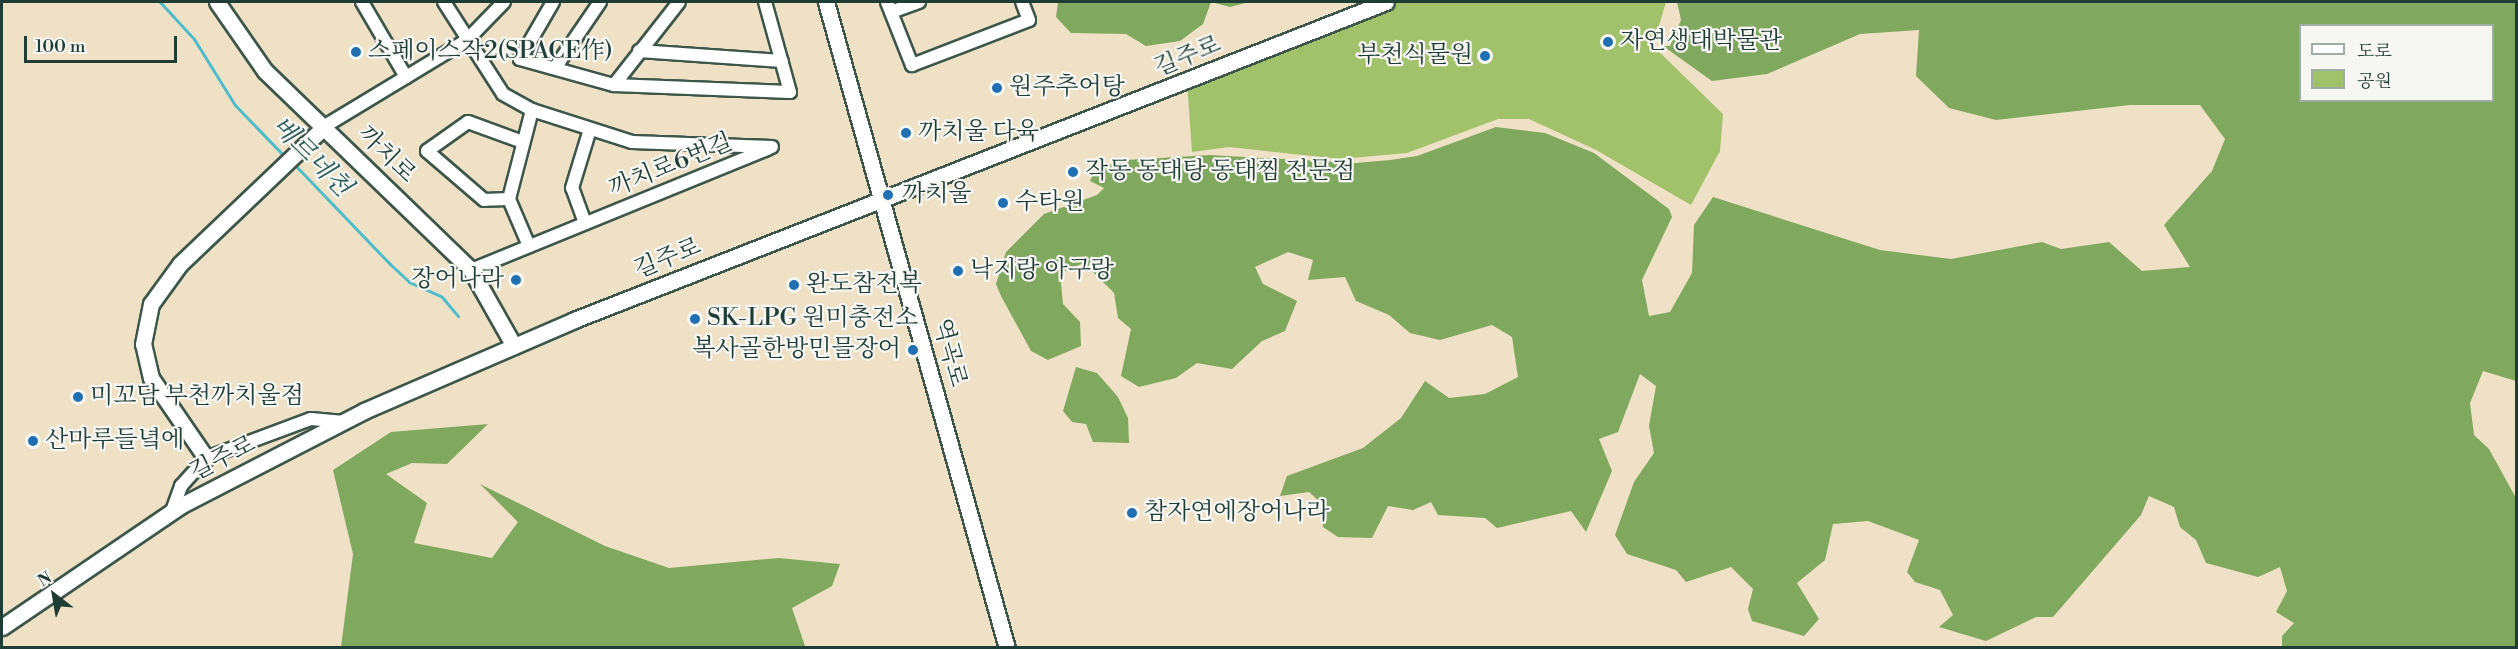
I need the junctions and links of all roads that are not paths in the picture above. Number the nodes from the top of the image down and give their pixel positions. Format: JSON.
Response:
{"nodes":[{"id":1,"x":217,"y":2,"type":"edge"},
{"id":2,"x":362,"y":2,"type":"edge"},
{"id":3,"x":444,"y":2,"type":"edge"},
{"id":4,"x":504,"y":2,"type":"edge"},
{"id":5,"x":554,"y":2,"type":"edge"},
{"id":6,"x":600,"y":2,"type":"edge"},
{"id":7,"x":679,"y":2,"type":"edge"},
{"id":8,"x":765,"y":2,"type":"edge"},
{"id":9,"x":826,"y":2,"type":"edge"},
{"id":10,"x":919,"y":2,"type":"edge"},
{"id":11,"x":1022,"y":2,"type":"edge"},
{"id":12,"x":1386,"y":2,"type":"edge"},
{"id":13,"x":889,"y":7,"type":"edge"},
{"id":14,"x":467,"y":40,"type":"junction"},
{"id":15,"x":639,"y":51,"type":"junction"},
{"id":16,"x":782,"y":61,"type":"junction"},
{"id":17,"x":555,"y":69,"type":"junction"},
{"id":18,"x":406,"y":77,"type":"junction"},
{"id":19,"x":614,"y":85,"type":"junction"},
{"id":20,"x":532,"y":110,"type":"junction"},
{"id":21,"x":325,"y":126,"type":"junction"},
{"id":22,"x":590,"y":129,"type":"junction"},
{"id":23,"x":520,"y":141,"type":"junction"},
{"id":24,"x":884,"y":198,"type":"junction"},
{"id":25,"x":509,"y":199,"type":"junction"},
{"id":26,"x":585,"y":223,"type":"junction"},
{"id":27,"x":529,"y":246,"type":"junction"},
{"id":28,"x":471,"y":270,"type":"junction"},
{"id":29,"x":514,"y":346,"type":"junction"},
{"id":30,"x":344,"y":422,"type":"junction"},
{"id":31,"x":206,"y":458,"type":"junction"},
{"id":32,"x":172,"y":511,"type":"junction"},
{"id":33,"x":2,"y":627,"type":"edge"},
{"id":34,"x":1007,"y":648,"type":"edge"}],
"edges":[{"from":1,"to":21,"type":"street","name":"까치로"},
{"from":2,"to":18,"type":"street"},
{"from":3,"to":14,"type":"street"},
{"from":4,"to":14,"type":"street"},
{"from":5,"to":17,"type":"street"},
{"from":6,"to":17,"type":"street"},
{"from":7,"to":15,"type":"street"},
{"from":8,"to":16,"type":"street"},
{"from":9,"to":24,"type":"street","name":"역곡로"},
{"from":10,"to":13,"type":"street"},
{"from":11,"to":13,"type":"street"},
{"from":12,"to":24,"type":"street","name":"길주로"},
{"from":14,"to":18,"type":"street"},
{"from":14,"to":20,"type":"street"},
{"from":15,"to":16,"type":"street"},
{"from":15,"to":19,"type":"street"},
{"from":16,"to":19,"type":"street"},
{"from":17,"to":19,"type":"street"},
{"from":18,"to":21,"type":"street"},
{"from":20,"to":22,"type":"street"},
{"from":20,"to":23,"type":"street"},
{"from":21,"to":28,"type":"street","name":"까치로"},
{"from":21,"to":31,"type":"street"},
{"from":22,"to":26,"type":"street","name":"까치로6번길"},
{"from":22,"to":26,"type":"street","name":"까치로6번길"},
{"from":23,"to":25,"type":"street"},
{"from":23,"to":25,"type":"street"},
{"from":24,"to":29,"type":"street","name":"길주로"},
{"from":24,"to":34,"type":"street","name":"역곡로"},
{"from":25,"to":27,"type":"street"},
{"from":26,"to":27,"type":"street","name":"까치로6번길"},
{"from":27,"to":28,"type":"street","name":"까치로6번길"},
{"from":28,"to":29,"type":"street","name":"까치로"},
{"from":29,"to":30,"type":"street","name":"길주로"},
{"from":30,"to":31,"type":"street"},
{"from":30,"to":32,"type":"street","name":"길주로"},
{"from":31,"to":32,"type":"street"},
{"from":32,"to":33,"type":"street","name":"길주로"}]}
